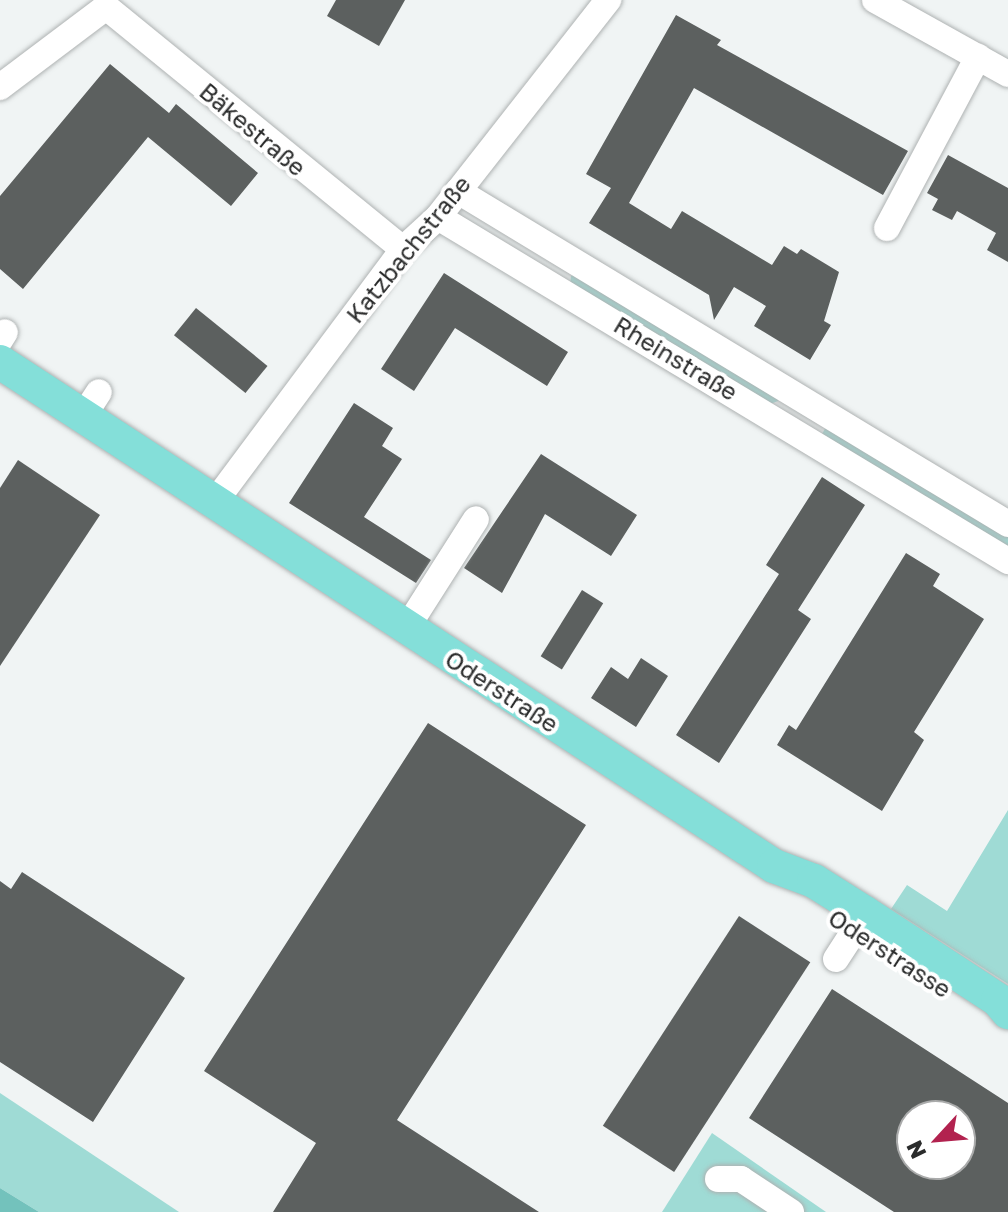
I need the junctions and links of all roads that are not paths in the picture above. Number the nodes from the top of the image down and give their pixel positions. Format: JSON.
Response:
{"nodes":[{"id":1,"x":608,"y":0,"type":"edge"},
{"id":2,"x":875,"y":0,"type":"edge"},
{"id":3,"x":978,"y":57,"type":"junction"},
{"id":4,"x":1008,"y":74,"type":"edge"},
{"id":5,"x":0,"y":87,"type":"edge"},
{"id":6,"x":458,"y":191,"type":"junction"},
{"id":7,"x":438,"y":217,"type":"junction"},
{"id":8,"x":887,"y":228,"type":"dead end"},
{"id":9,"x":403,"y":249,"type":"junction"},
{"id":10,"x":573,"y":258,"type":"junction"},
{"id":11,"x":557,"y":285,"type":"junction"},
{"id":12,"x":2,"y":354,"type":"edge"},
{"id":13,"x":811,"y":403,"type":"junction"},
{"id":14,"x":794,"y":430,"type":"junction"},
{"id":15,"x":214,"y":503,"type":"junction"},
{"id":16,"x":476,"y":519,"type":"dead end"},
{"id":17,"x":1008,"y":524,"type":"edge"},
{"id":18,"x":1008,"y":561,"type":"edge"},
{"id":19,"x":406,"y":629,"type":"junction"},
{"id":20,"x":864,"y":915,"type":"junction"},
{"id":21,"x":836,"y":959,"type":"dead end"},
{"id":22,"x":1008,"y":1012,"type":"edge"},
{"id":23,"x":1008,"y":1022,"type":"edge"},
{"id":24,"x":718,"y":1179,"type":"dead end"},
{"id":25,"x":791,"y":1212,"type":"edge"}],
"edges":[{"from":1,"to":6,"type":"street","name":"Katzbachstraße"},
{"from":2,"to":3,"type":"street"},
{"from":3,"to":4,"type":"street"},
{"from":3,"to":8,"type":"street"},
{"from":5,"to":9,"type":"street","name":"Bäkestraße"},
{"from":6,"to":7,"type":"street","name":"Katzbachstraße"},
{"from":6,"to":10,"type":"street","name":"Rheinstraße"},
{"from":7,"to":9,"type":"street","name":"Katzbachstraße"},
{"from":7,"to":11,"type":"street","name":"Rheinstraße"},
{"from":9,"to":15,"type":"street","name":"Katzbachstraße"},
{"from":10,"to":11,"type":"street"},
{"from":10,"to":13,"type":"street","name":"Rheinstraße"},
{"from":11,"to":14,"type":"street","name":"Rheinstraße"},
{"from":12,"to":15,"type":"main road","name":"Oderstraße"},
{"from":13,"to":14,"type":"street"},
{"from":13,"to":17,"type":"street","name":"Rheinstraße"},
{"from":14,"to":18,"type":"street","name":"Rheinstraße"},
{"from":15,"to":19,"type":"main road","name":"Oderstraße"},
{"from":16,"to":19,"type":"street"},
{"from":19,"to":20,"type":"main road","name":"Oderstraße"},
{"from":20,"to":21,"type":"street"},
{"from":20,"to":22,"type":"main road","name":"Oderstraße"},
{"from":20,"to":23,"type":"main road","name":"Oderstrasse"},
{"from":24,"to":25,"type":"street"}]}
